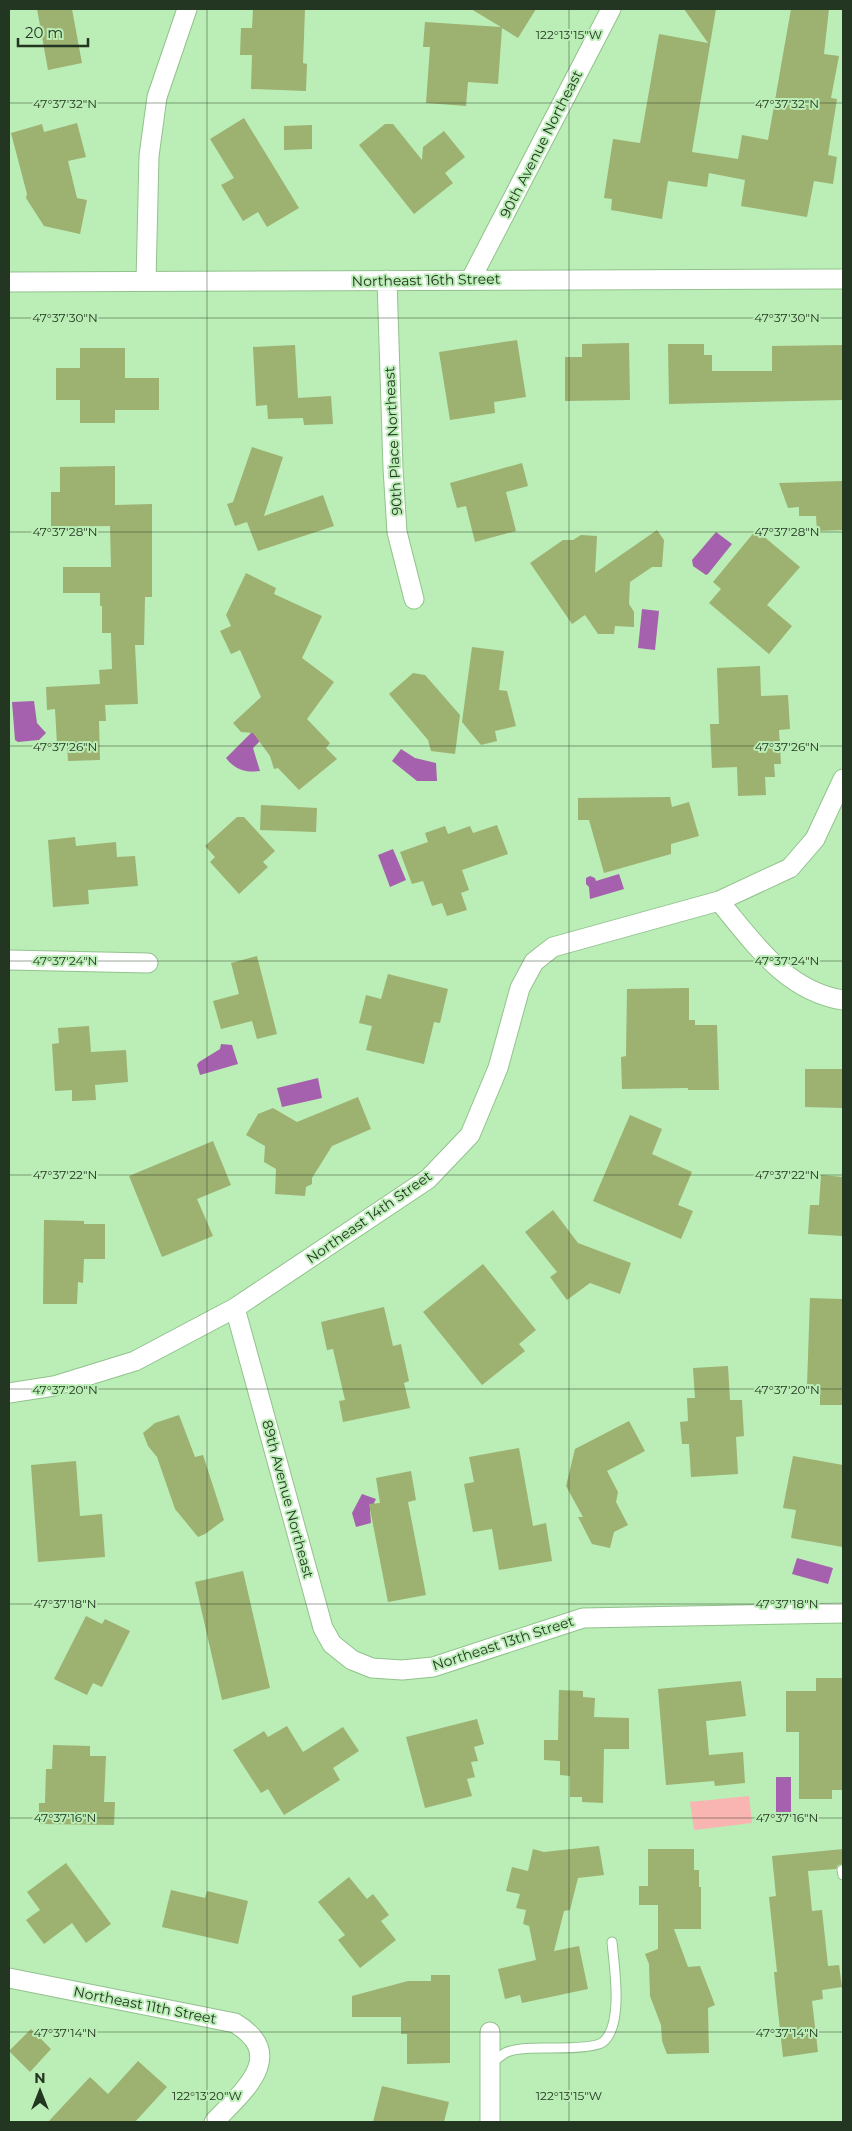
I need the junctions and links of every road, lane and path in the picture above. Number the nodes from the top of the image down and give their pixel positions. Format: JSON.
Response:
{"nodes":[{"id":1,"x":187,"y":9,"type":"edge"},
{"id":2,"x":611,"y":9,"type":"edge"},
{"id":3,"x":471,"y":279,"type":"junction"},
{"id":4,"x":843,"y":279,"type":"edge"},
{"id":5,"x":387,"y":280,"type":"junction"},
{"id":6,"x":146,"y":281,"type":"junction"},
{"id":7,"x":9,"y":282,"type":"edge"},
{"id":8,"x":414,"y":599,"type":"dead end"},
{"id":9,"x":843,"y":779,"type":"edge"},
{"id":10,"x":719,"y":902,"type":"junction"},
{"id":11,"x":9,"y":960,"type":"edge"},
{"id":12,"x":148,"y":963,"type":"dead end"},
{"id":13,"x":843,"y":1000,"type":"edge"},
{"id":14,"x":235,"y":1308,"type":"junction"},
{"id":15,"x":9,"y":1393,"type":"edge"},
{"id":16,"x":843,"y":1613,"type":"edge"},
{"id":17,"x":372,"y":1668,"type":"joint"},
{"id":18,"x":612,"y":1942,"type":"dead end"},
{"id":19,"x":9,"y":1978,"type":"edge"},
{"id":20,"x":490,"y":2032,"type":"dead end"},
{"id":21,"x":490,"y":2065,"type":"junction"},
{"id":22,"x":214,"y":2122,"type":"edge"},
{"id":23,"x":490,"y":2122,"type":"edge"}],
"edges":[{"from":1,"to":6,"type":"street"},
{"from":2,"to":3,"type":"street","name":"90th Avenue Northeast"},
{"from":3,"to":4,"type":"street","name":"Northeast 16th Street"},
{"from":3,"to":5,"type":"street","name":"Northeast 16th Street"},
{"from":5,"to":6,"type":"street","name":"Northeast 16th Street"},
{"from":5,"to":8,"type":"street","name":"90th Place Northeast"},
{"from":6,"to":7,"type":"street","name":"Northeast 16th Street"},
{"from":9,"to":10,"type":"street","name":"Northeast 14th Street"},
{"from":10,"to":13,"type":"street"},
{"from":10,"to":14,"type":"street","name":"Northeast 14th Street"},
{"from":11,"to":12,"type":"street"},
{"from":14,"to":15,"type":"street","name":"Northeast 14th Street"},
{"from":14,"to":17,"type":"street","name":"89th Avenue Northeast"},
{"from":16,"to":17,"type":"street","name":"Northeast 13th Street"},
{"from":18,"to":21,"type":"lane"},
{"from":19,"to":22,"type":"street","name":"Northeast 11th Street"},
{"from":20,"to":21,"type":"street"},
{"from":21,"to":23,"type":"street"}]}
